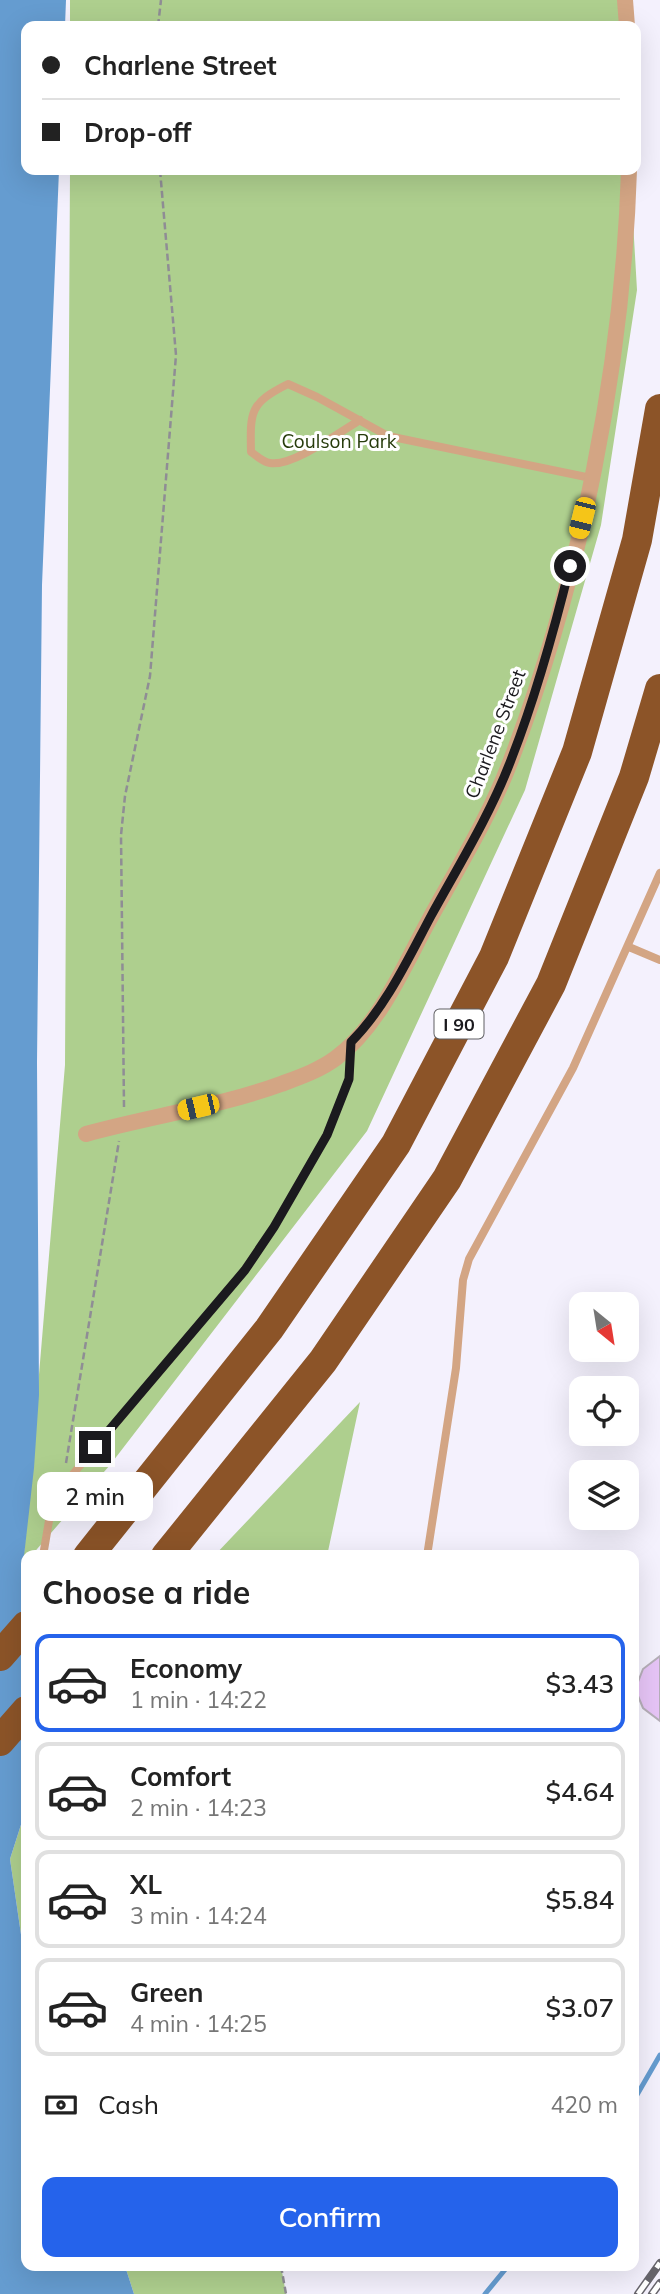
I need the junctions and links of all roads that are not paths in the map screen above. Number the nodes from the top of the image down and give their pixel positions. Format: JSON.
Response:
{"nodes":[{"id":1,"x":625,"y":0,"type":"edge"},
{"id":2,"x":627,"y":21,"type":"edge"},
{"id":3,"x":629,"y":175,"type":"edge"},
{"id":4,"x":660,"y":409,"type":"edge"},
{"id":5,"x":360,"y":421,"type":"junction"},
{"id":6,"x":591,"y":478,"type":"junction"},
{"id":7,"x":660,"y":689,"type":"edge"},
{"id":8,"x":660,"y":873,"type":"edge"},
{"id":9,"x":629,"y":947,"type":"junction"},
{"id":10,"x":660,"y":960,"type":"edge"},
{"id":11,"x":351,"y":1042,"type":"junction"},
{"id":12,"x":86,"y":1134,"type":"dead end"},
{"id":13,"x":44,"y":1550,"type":"edge"},
{"id":14,"x":93,"y":1550,"type":"edge"},
{"id":15,"x":171,"y":1550,"type":"edge"},
{"id":16,"x":428,"y":1550,"type":"edge"},
{"id":17,"x":21,"y":1632,"type":"edge"},
{"id":18,"x":0,"y":1656,"type":"edge"},
{"id":19,"x":21,"y":1717,"type":"edge"},
{"id":20,"x":0,"y":1741,"type":"edge"}],
"edges":[{"from":1,"to":2,"type":"street"},
{"from":3,"to":6,"type":"street","name":"Charlene Street"},
{"from":4,"to":14,"type":"highway","number":"I 90"},
{"from":5,"to":5,"type":"lane"},
{"from":5,"to":6,"type":"lane"},
{"from":6,"to":11,"type":"street","name":"Charlene Street"},
{"from":7,"to":15,"type":"highway"},
{"from":8,"to":9,"type":"lane"},
{"from":9,"to":10,"type":"lane"},
{"from":9,"to":16,"type":"lane"},
{"from":11,"to":12,"type":"street","name":"Charlene Street"},
{"from":11,"to":13,"type":"lane"},
{"from":17,"to":18,"type":"highway"},
{"from":19,"to":20,"type":"highway"}]}
